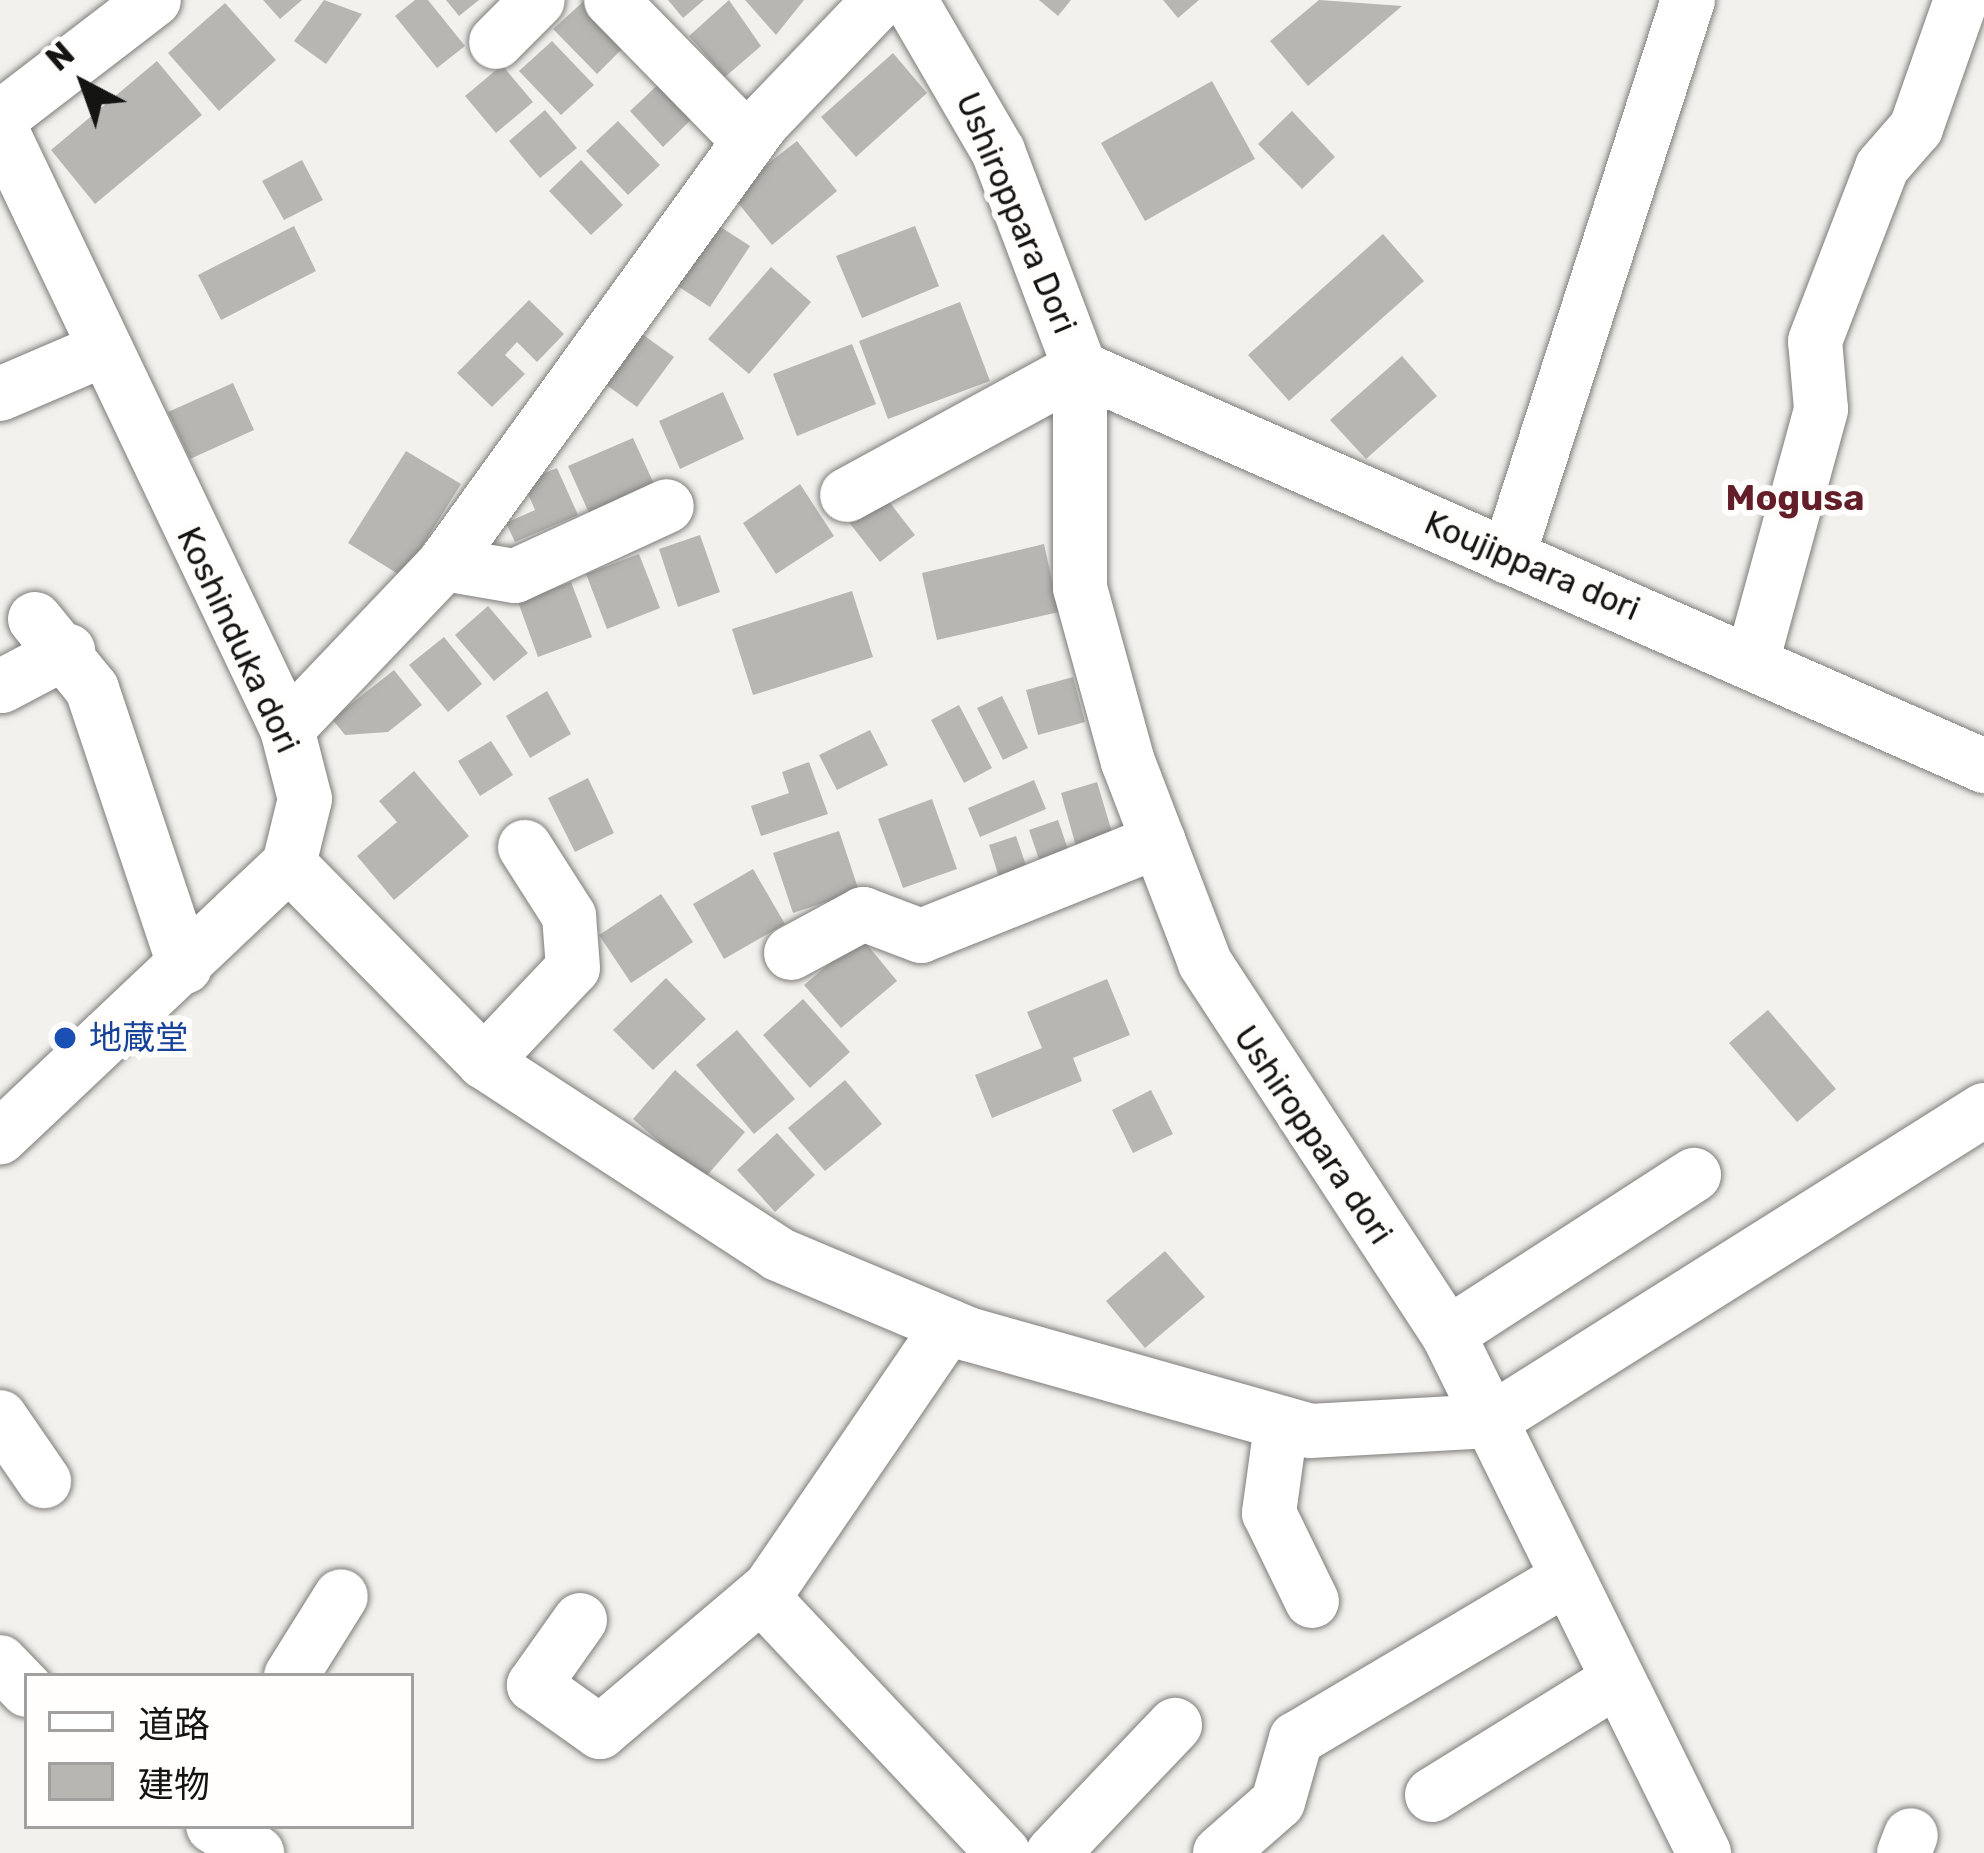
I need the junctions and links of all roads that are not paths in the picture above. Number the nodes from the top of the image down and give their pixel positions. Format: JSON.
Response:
{"nodes":[{"id":1,"x":154,"y":0,"type":"edge"},
{"id":2,"x":538,"y":0,"type":"edge"},
{"id":3,"x":611,"y":0,"type":"edge"},
{"id":4,"x":880,"y":0,"type":"edge"},
{"id":5,"x":910,"y":0,"type":"edge"},
{"id":6,"x":1688,"y":0,"type":"edge"},
{"id":7,"x":1961,"y":0,"type":"edge"},
{"id":8,"x":496,"y":42,"type":"dead end"},
{"id":9,"x":0,"y":123,"type":"edge"},
{"id":10,"x":749,"y":141,"type":"junction"},
{"id":11,"x":98,"y":352,"type":"junction"},
{"id":12,"x":1080,"y":368,"type":"junction"},
{"id":13,"x":0,"y":394,"type":"edge"},
{"id":14,"x":847,"y":495,"type":"dead end"},
{"id":15,"x":667,"y":506,"type":"dead end"},
{"id":16,"x":1508,"y":557,"type":"junction"},
{"id":17,"x":444,"y":564,"type":"junction"},
{"id":18,"x":1752,"y":662,"type":"junction"},
{"id":19,"x":2,"y":686,"type":"edge"},
{"id":20,"x":287,"y":729,"type":"junction"},
{"id":21,"x":1984,"y":766,"type":"edge"},
{"id":22,"x":1159,"y":841,"type":"junction"},
{"id":23,"x":525,"y":847,"type":"dead end"},
{"id":24,"x":289,"y":865,"type":"junction"},
{"id":25,"x":791,"y":952,"type":"dead end"},
{"id":26,"x":184,"y":968,"type":"junction"},
{"id":27,"x":119,"y":1028,"type":"junction"},
{"id":28,"x":484,"y":1061,"type":"junction"},
{"id":29,"x":0,"y":1083,"type":"edge"},
{"id":30,"x":1984,"y":1110,"type":"edge"},
{"id":31,"x":0,"y":1137,"type":"edge"},
{"id":32,"x":1694,"y":1175,"type":"dead end"},
{"id":33,"x":949,"y":1326,"type":"junction"},
{"id":34,"x":1448,"y":1334,"type":"junction"},
{"id":35,"x":0,"y":1417,"type":"edge"},
{"id":36,"x":1490,"y":1421,"type":"junction"},
{"id":37,"x":1281,"y":1426,"type":"junction"},
{"id":38,"x":44,"y":1481,"type":"dead end"},
{"id":39,"x":1567,"y":1578,"type":"junction"},
{"id":40,"x":341,"y":1597,"type":"dead end"},
{"id":41,"x":763,"y":1597,"type":"junction"},
{"id":42,"x":1312,"y":1601,"type":"dead end"},
{"id":43,"x":580,"y":1620,"type":"dead end"},
{"id":44,"x":0,"y":1662,"type":"edge"},
{"id":45,"x":293,"y":1673,"type":"edge"},
{"id":46,"x":1616,"y":1681,"type":"junction"},
{"id":47,"x":24,"y":1687,"type":"edge"},
{"id":48,"x":1175,"y":1725,"type":"dead end"},
{"id":49,"x":1432,"y":1795,"type":"dead end"},
{"id":50,"x":218,"y":1829,"type":"edge"},
{"id":51,"x":256,"y":1853,"type":"edge"},
{"id":52,"x":1004,"y":1853,"type":"edge"},
{"id":53,"x":1053,"y":1853,"type":"edge"},
{"id":54,"x":1220,"y":1853,"type":"edge"},
{"id":55,"x":1704,"y":1853,"type":"edge"}],
"edges":[{"from":1,"to":9,"type":"street"},
{"from":2,"to":8,"type":"street"},
{"from":3,"to":10,"type":"street"},
{"from":4,"to":10,"type":"street"},
{"from":5,"to":12,"type":"street","name":"Ushiroppara Dori"},
{"from":6,"to":16,"type":"street"},
{"from":7,"to":18,"type":"street"},
{"from":9,"to":11,"type":"street","name":"Koshinduka dori"},
{"from":10,"to":17,"type":"street"},
{"from":11,"to":13,"type":"street"},
{"from":11,"to":20,"type":"street","name":"Koshinduka dori"},
{"from":12,"to":14,"type":"street"},
{"from":12,"to":16,"type":"street","name":"Koujippara dori"},
{"from":12,"to":22,"type":"street","name":"Ushiroppara dori"},
{"from":15,"to":17,"type":"street"},
{"from":16,"to":18,"type":"street","name":"Koujippara dori"},
{"from":17,"to":20,"type":"street"},
{"from":18,"to":21,"type":"street","name":"Koujippara dori"},
{"from":19,"to":26,"type":"street"},
{"from":20,"to":24,"type":"street","name":"Koshinduka dori"},
{"from":22,"to":25,"type":"street"},
{"from":22,"to":34,"type":"street","name":"Ushiroppara dori"},
{"from":23,"to":28,"type":"street"},
{"from":24,"to":26,"type":"street"},
{"from":24,"to":28,"type":"street"},
{"from":26,"to":27,"type":"street"},
{"from":27,"to":29,"type":"street"},
{"from":27,"to":31,"type":"street"},
{"from":28,"to":33,"type":"street"},
{"from":30,"to":36,"type":"street"},
{"from":32,"to":34,"type":"street"},
{"from":33,"to":37,"type":"street"},
{"from":33,"to":41,"type":"street"},
{"from":34,"to":36,"type":"street","name":"Ushiroppara dori"},
{"from":35,"to":38,"type":"street"},
{"from":36,"to":37,"type":"street"},
{"from":36,"to":39,"type":"street","name":"Ushiroppara dori"},
{"from":37,"to":42,"type":"street"},
{"from":39,"to":46,"type":"street","name":"Ushiroppara dori"},
{"from":39,"to":54,"type":"street"},
{"from":40,"to":45,"type":"street"},
{"from":41,"to":43,"type":"street"},
{"from":41,"to":52,"type":"street"},
{"from":44,"to":47,"type":"street"},
{"from":46,"to":49,"type":"street"},
{"from":46,"to":55,"type":"street","name":"Ushiroppara dori"},
{"from":48,"to":53,"type":"street"},
{"from":50,"to":51,"type":"street"}]}
